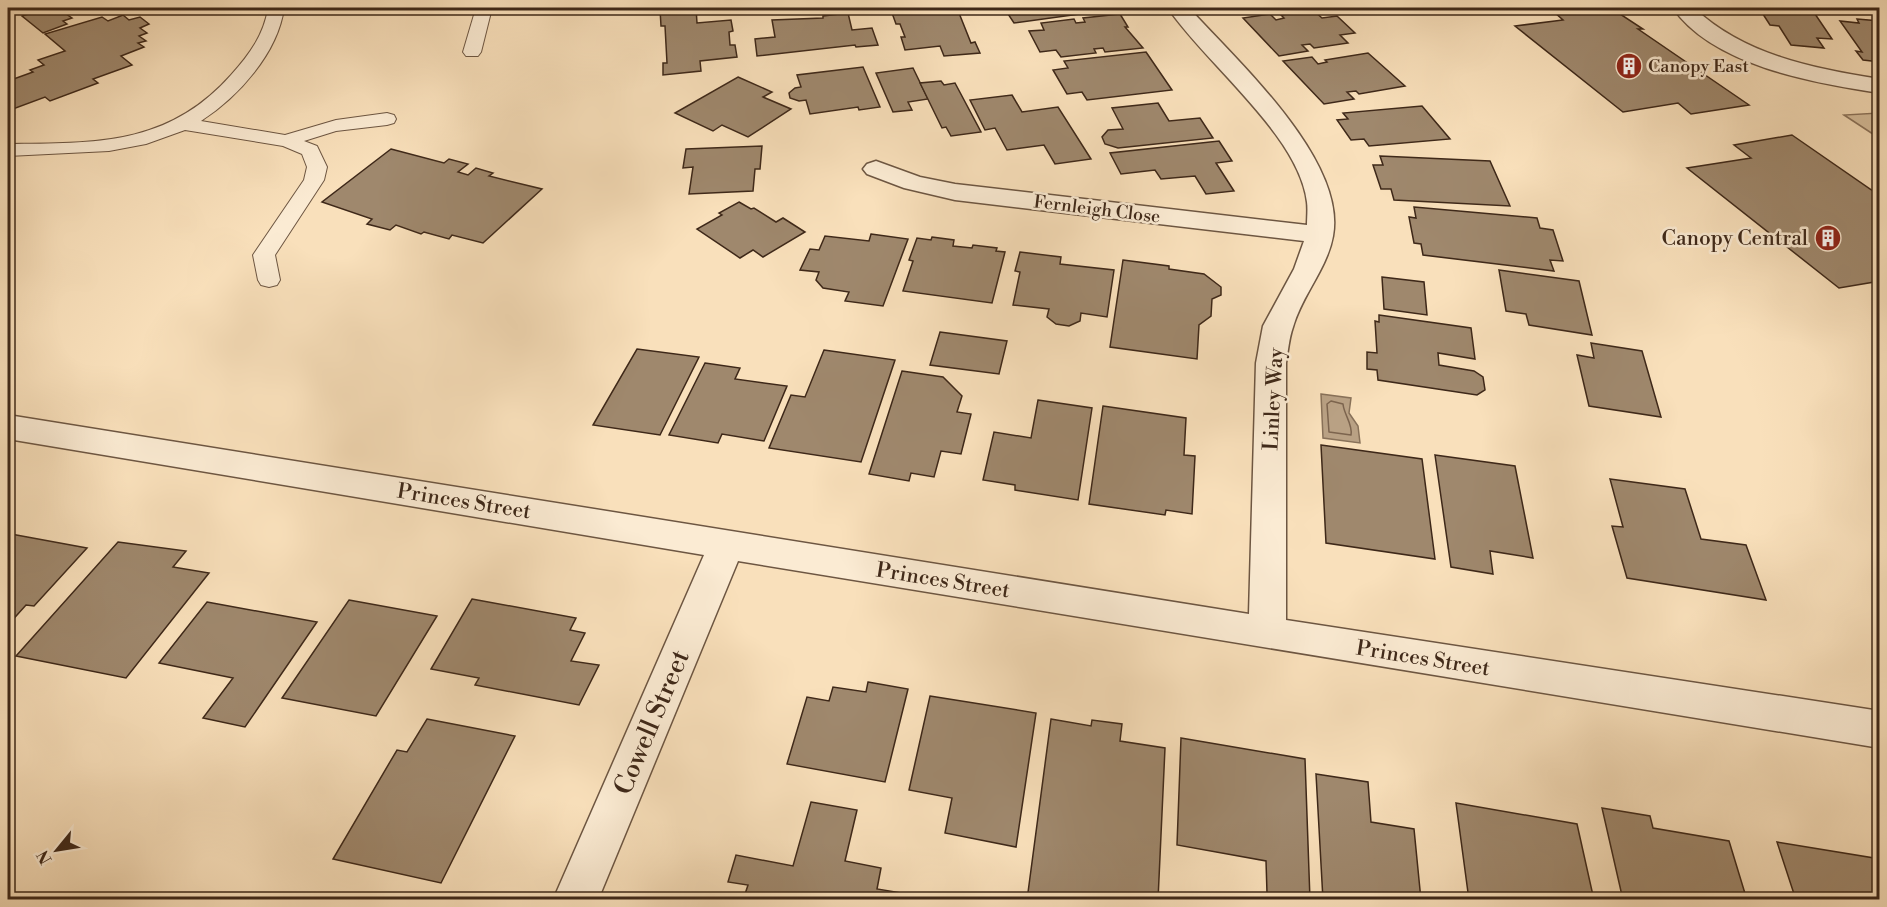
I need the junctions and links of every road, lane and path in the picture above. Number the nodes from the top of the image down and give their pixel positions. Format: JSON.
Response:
{"nodes":[{"id":1,"x":276,"y":8,"type":"edge"},
{"id":2,"x":484,"y":8,"type":"edge"},
{"id":3,"x":1178,"y":8,"type":"edge"},
{"id":4,"x":1683,"y":8,"type":"edge"},
{"id":5,"x":472,"y":52,"type":"dead end"},
{"id":6,"x":1880,"y":86,"type":"edge"},
{"id":7,"x":387,"y":120,"type":"dead end"},
{"id":8,"x":184,"y":124,"type":"junction"},
{"id":9,"x":287,"y":141,"type":"junction"},
{"id":10,"x":8,"y":150,"type":"edge"},
{"id":11,"x":876,"y":168,"type":"dead end"},
{"id":12,"x":1320,"y":235,"type":"junction"},
{"id":13,"x":269,"y":280,"type":"dead end"},
{"id":14,"x":8,"y":427,"type":"edge"},
{"id":15,"x":728,"y":544,"type":"junction"},
{"id":16,"x":1267,"y":633,"type":"junction"},
{"id":17,"x":1880,"y":730,"type":"edge"},
{"id":18,"x":575,"y":900,"type":"edge"}],
"edges":[{"from":1,"to":8,"type":"lane"},
{"from":2,"to":5,"type":"lane"},
{"from":3,"to":12,"type":"street","name":"Linley Way"},
{"from":4,"to":6,"type":"street"},
{"from":7,"to":9,"type":"lane"},
{"from":8,"to":9,"type":"lane"},
{"from":8,"to":10,"type":"lane"},
{"from":9,"to":13,"type":"lane"},
{"from":11,"to":12,"type":"street","name":"Fernleigh Close"},
{"from":12,"to":16,"type":"street","name":"Linley Way"},
{"from":14,"to":15,"type":"street","name":"Princes Street"},
{"from":15,"to":16,"type":"street","name":"Princes Street"},
{"from":15,"to":18,"type":"street","name":"Cowell Street"},
{"from":16,"to":17,"type":"street","name":"Princes Street"}]}
